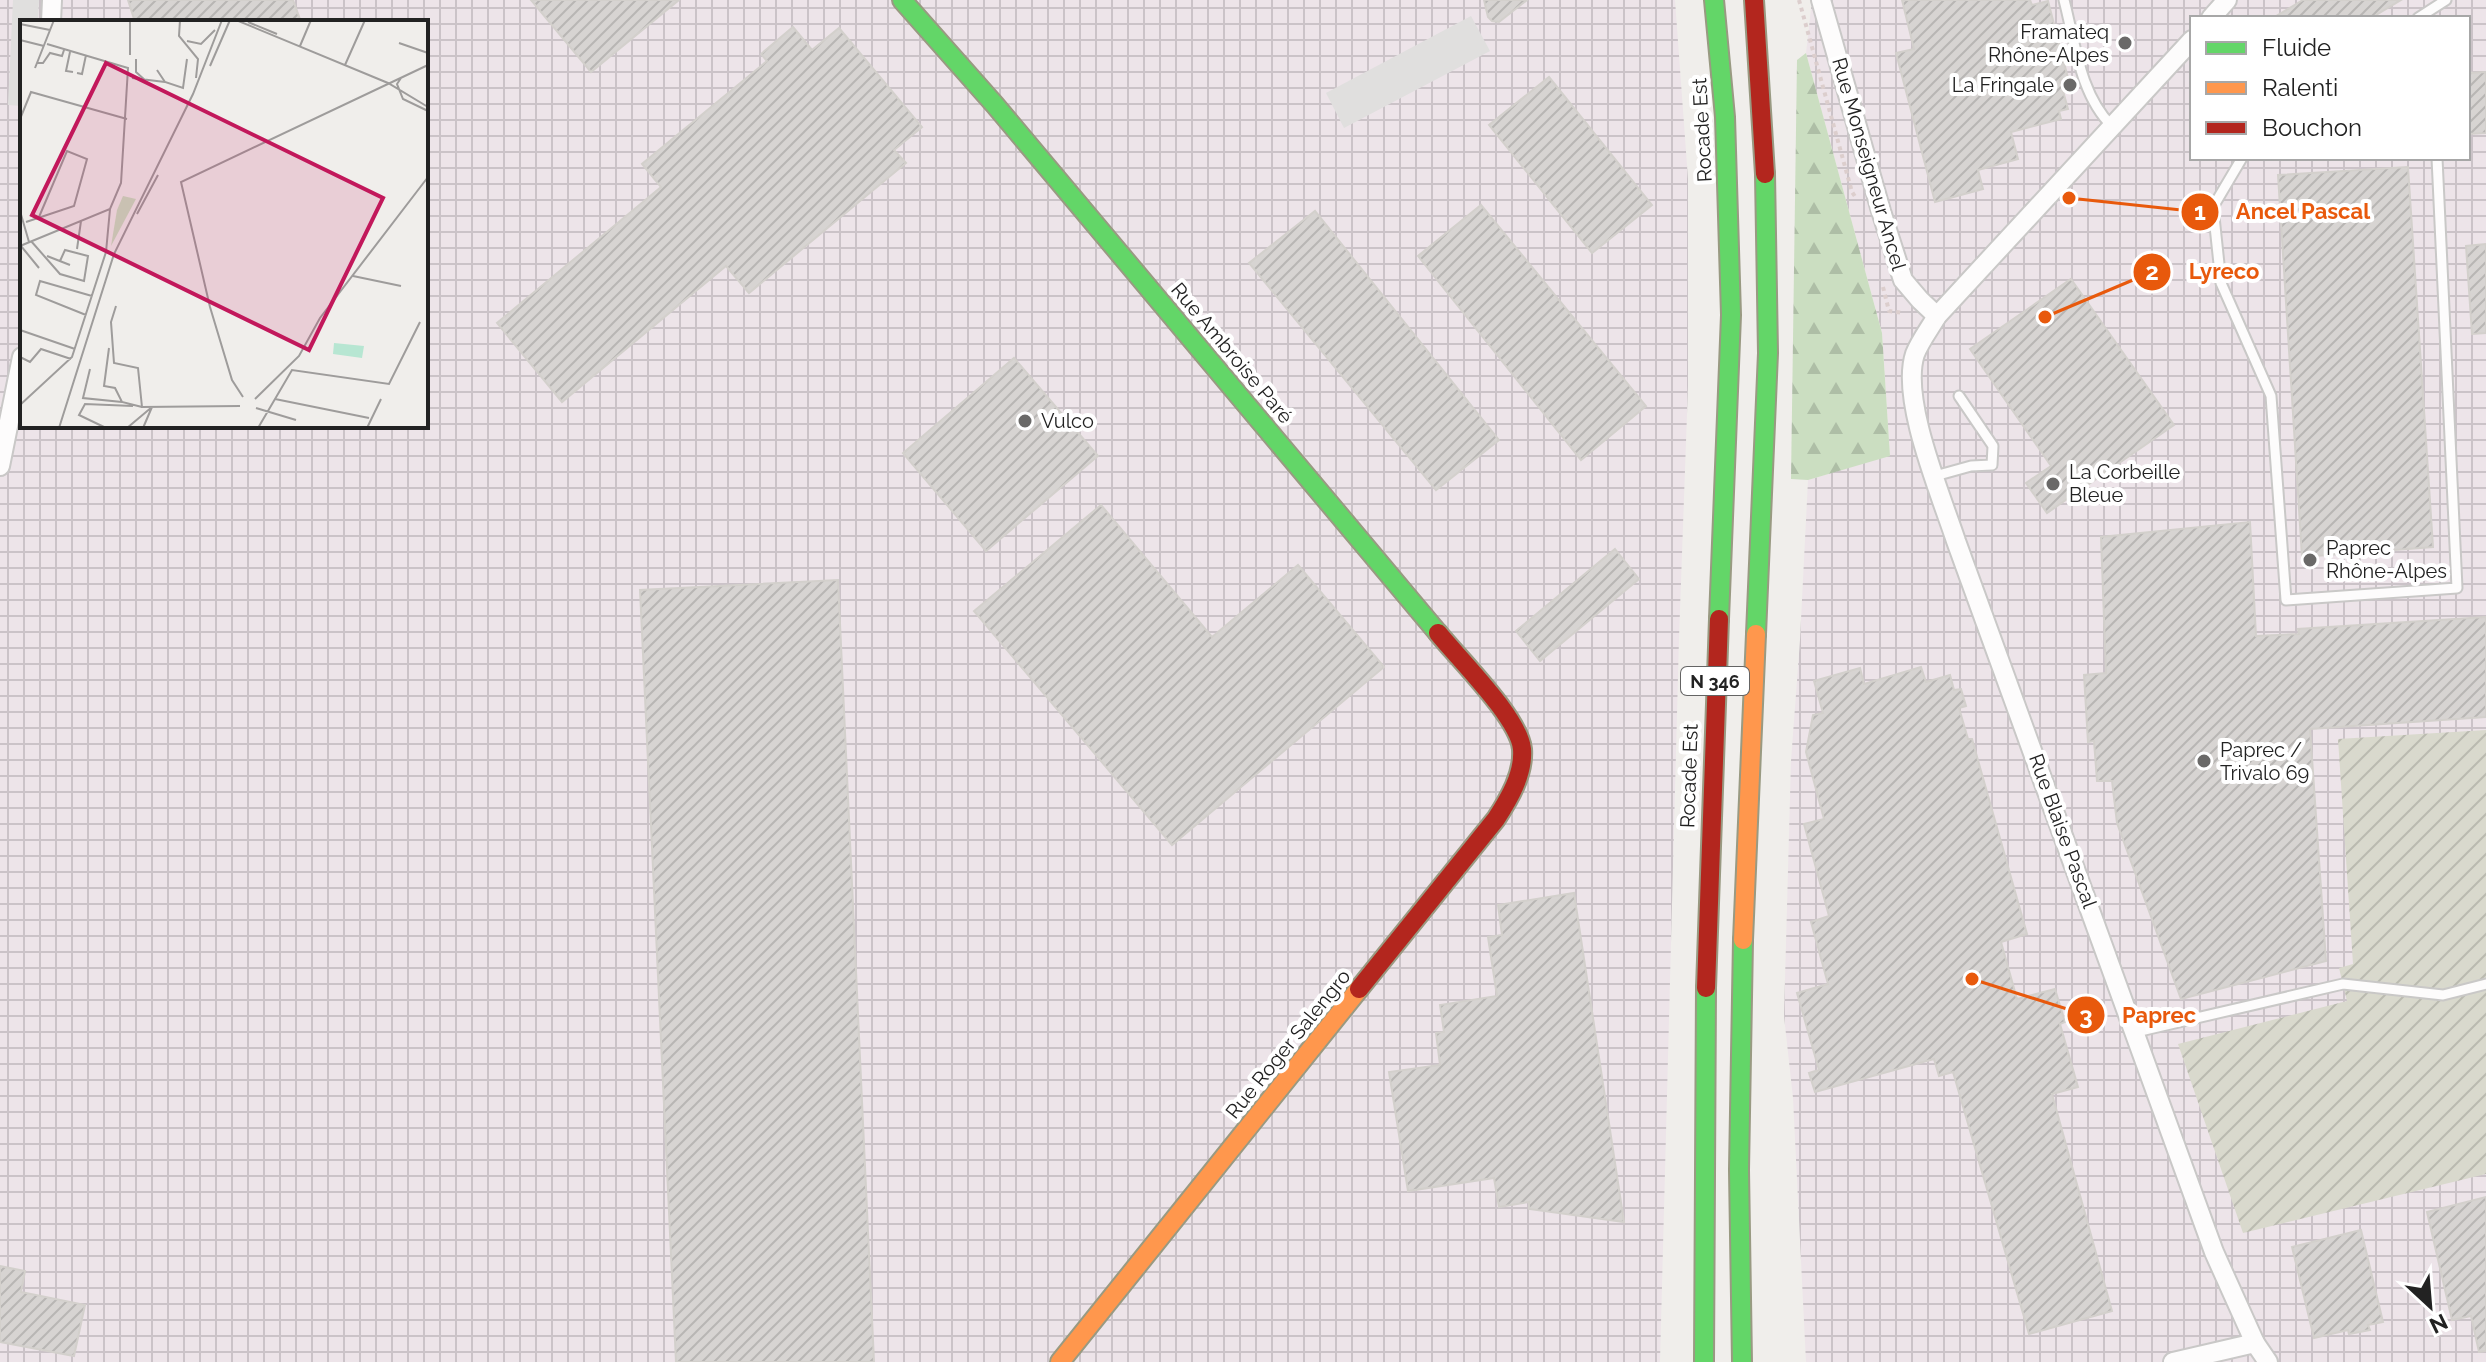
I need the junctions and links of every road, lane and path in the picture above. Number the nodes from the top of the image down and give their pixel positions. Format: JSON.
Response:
{"nodes":[{"id":1,"x":52,"y":0,"type":"edge"},
{"id":2,"x":902,"y":0,"type":"edge"},
{"id":3,"x":1714,"y":0,"type":"edge"},
{"id":4,"x":1754,"y":0,"type":"edge"},
{"id":5,"x":1821,"y":0,"type":"edge"},
{"id":6,"x":2064,"y":0,"type":"edge"},
{"id":7,"x":2227,"y":0,"type":"edge"},
{"id":8,"x":2446,"y":0,"type":"edge"},
{"id":9,"x":2431,"y":14,"type":"edge"},
{"id":10,"x":2213,"y":16,"type":"edge"},
{"id":11,"x":51,"y":20,"type":"edge"},
{"id":12,"x":2190,"y":42,"type":"edge"},
{"id":13,"x":2112,"y":126,"type":"junction"},
{"id":14,"x":2241,"y":160,"type":"edge"},
{"id":15,"x":2437,"y":160,"type":"edge"},
{"id":16,"x":1937,"y":316,"type":"junction"},
{"id":17,"x":20,"y":367,"type":"edge"},
{"id":18,"x":1959,"y":396,"type":"dead end"},
{"id":19,"x":0,"y":466,"type":"edge"},
{"id":20,"x":1935,"y":476,"type":"junction"},
{"id":21,"x":1521,"y":740,"type":"joint"},
{"id":22,"x":2486,"y":984,"type":"edge"},
{"id":23,"x":2136,"y":1032,"type":"junction"},
{"id":24,"x":1739,"y":1170,"type":"junction"},
{"id":25,"x":1758,"y":1202,"type":"dead end"},
{"id":26,"x":2255,"y":1343,"type":"junction"},
{"id":27,"x":1060,"y":1362,"type":"edge"},
{"id":28,"x":1704,"y":1362,"type":"edge"},
{"id":29,"x":1742,"y":1362,"type":"edge"},
{"id":30,"x":2173,"y":1362,"type":"edge"},
{"id":31,"x":2268,"y":1362,"type":"edge"}],
"edges":[{"from":1,"to":11,"type":"street"},
{"from":2,"to":21,"type":"main road","name":"Rue Ambroise Paré"},
{"from":3,"to":28,"type":"main road","name":"Rocade Est","number":"N 346"},
{"from":4,"to":24,"type":"main road","number":"N 346"},
{"from":5,"to":16,"type":"street","name":"Rue Monseigneur Ancel"},
{"from":6,"to":13,"type":"lane"},
{"from":7,"to":10,"type":"street"},
{"from":8,"to":9,"type":"lane"},
{"from":12,"to":13,"type":"street","name":"Rue Blaise Pascal"},
{"from":13,"to":16,"type":"street","name":"Rue Blaise Pascal"},
{"from":14,"to":15,"type":"lane"},
{"from":16,"to":20,"type":"street","name":"Rue Blaise Pascal"},
{"from":17,"to":19,"type":"street"},
{"from":18,"to":20,"type":"lane"},
{"from":20,"to":23,"type":"street","name":"Rue Blaise Pascal"},
{"from":21,"to":27,"type":"main road","name":"Rue Roger Salengro"},
{"from":22,"to":23,"type":"lane"},
{"from":23,"to":26,"type":"street","name":"Rue Blaise Pascal"},
{"from":24,"to":25,"type":"main road"},
{"from":24,"to":29,"type":"main road","number":"N 346"},
{"from":26,"to":30,"type":"street"},
{"from":26,"to":31,"type":"street","name":"Rue Blaise Pascal"}]}
